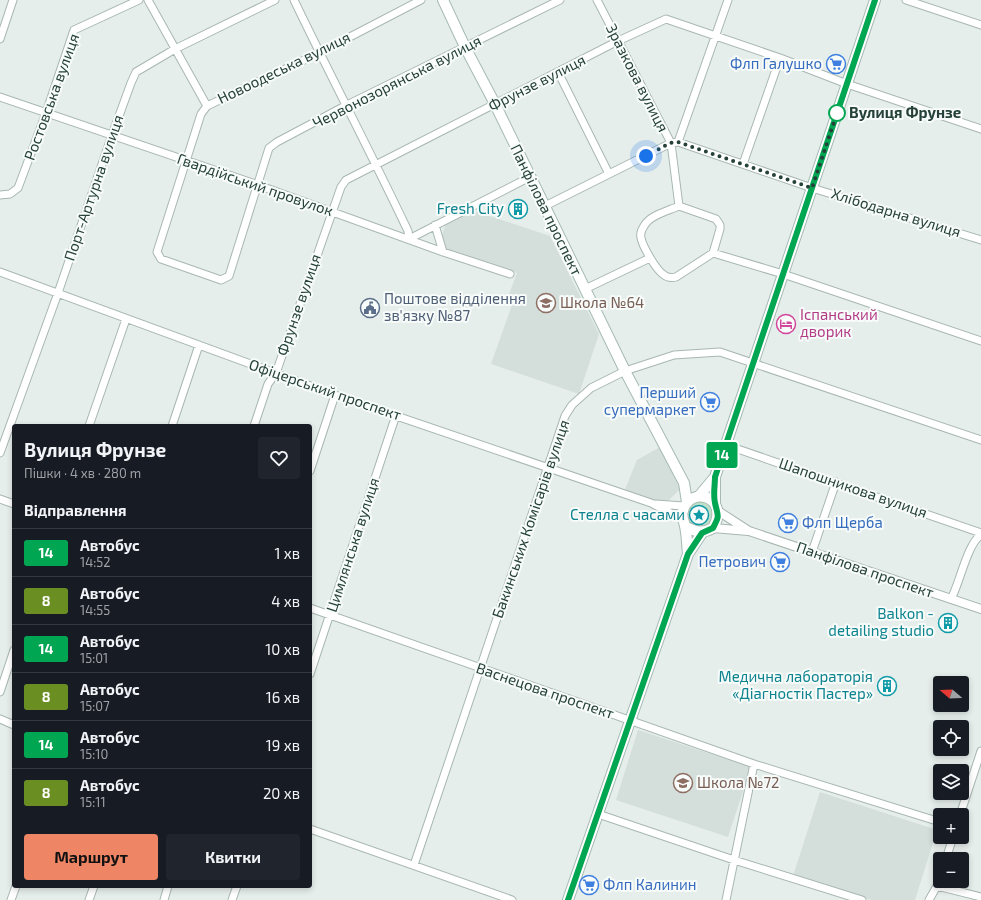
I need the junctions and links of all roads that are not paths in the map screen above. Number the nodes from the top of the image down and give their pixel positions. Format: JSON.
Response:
{"nodes":[{"id":1,"x":13,"y":0,"type":"edge"},
{"id":2,"x":139,"y":0,"type":"edge"},
{"id":3,"x":148,"y":0,"type":"edge"},
{"id":4,"x":275,"y":0,"type":"edge"},
{"id":5,"x":294,"y":0,"type":"edge"},
{"id":6,"x":421,"y":0,"type":"edge"},
{"id":7,"x":444,"y":0,"type":"edge"},
{"id":8,"x":560,"y":0,"type":"edge"},
{"id":9,"x":597,"y":0,"type":"edge"},
{"id":10,"x":728,"y":0,"type":"edge"},
{"id":11,"x":876,"y":0,"type":"edge"},
{"id":12,"x":906,"y":0,"type":"edge"},
{"id":13,"x":981,"y":25,"type":"edge"},
{"id":14,"x":715,"y":36,"type":"junction"},
{"id":15,"x":0,"y":39,"type":"edge"},
{"id":16,"x":618,"y":41,"type":"junction"},
{"id":17,"x":465,"y":47,"type":"junction"},
{"id":18,"x":175,"y":49,"type":"junction"},
{"id":19,"x":319,"y":52,"type":"junction"},
{"id":20,"x":780,"y":58,"type":"junction"},
{"id":21,"x":558,"y":72,"type":"junction"},
{"id":22,"x":847,"y":84,"type":"junction"},
{"id":23,"x":0,"y":97,"type":"edge"},
{"id":24,"x":495,"y":104,"type":"junction"},
{"id":25,"x":206,"y":106,"type":"junction"},
{"id":26,"x":345,"y":106,"type":"junction"},
{"id":27,"x":46,"y":113,"type":"junction"},
{"id":28,"x":981,"y":129,"type":"edge"},
{"id":29,"x":112,"y":135,"type":"junction"},
{"id":30,"x":678,"y":142,"type":"junction"},
{"id":31,"x":670,"y":143,"type":"junction"},
{"id":32,"x":187,"y":161,"type":"junction"},
{"id":33,"x":376,"y":164,"type":"junction"},
{"id":34,"x":743,"y":164,"type":"junction"},
{"id":35,"x":609,"y":174,"type":"junction"},
{"id":36,"x":530,"y":176,"type":"junction"},
{"id":37,"x":258,"y":185,"type":"junction"},
{"id":38,"x":812,"y":188,"type":"junction"},
{"id":39,"x":0,"y":195,"type":"edge"},
{"id":40,"x":545,"y":206,"type":"junction"},
{"id":41,"x":679,"y":206,"type":"junction"},
{"id":42,"x":332,"y":211,"type":"junction"},
{"id":43,"x":435,"y":225,"type":"junction"},
{"id":44,"x":409,"y":239,"type":"junction"},
{"id":45,"x":981,"y":240,"type":"edge"},
{"id":46,"x":443,"y":252,"type":"junction"},
{"id":47,"x":713,"y":253,"type":"junction"},
{"id":48,"x":650,"y":258,"type":"junction"},
{"id":49,"x":0,"y":272,"type":"edge"},
{"id":50,"x":510,"y":274,"type":"dead end"},
{"id":51,"x":783,"y":274,"type":"junction"},
{"id":52,"x":586,"y":289,"type":"junction"},
{"id":53,"x":58,"y":293,"type":"junction"},
{"id":54,"x":126,"y":319,"type":"junction"},
{"id":55,"x":981,"y":341,"type":"edge"},
{"id":56,"x":199,"y":345,"type":"junction"},
{"id":57,"x":753,"y":363,"type":"junction"},
{"id":58,"x":625,"y":371,"type":"junction"},
{"id":59,"x":276,"y":373,"type":"junction"},
{"id":60,"x":335,"y":394,"type":"junction"},
{"id":61,"x":396,"y":415,"type":"junction"},
{"id":62,"x":90,"y":424,"type":"edge"},
{"id":63,"x":173,"y":424,"type":"edge"},
{"id":64,"x":255,"y":424,"type":"edge"},
{"id":65,"x":981,"y":440,"type":"edge"},
{"id":66,"x":726,"y":445,"type":"junction"},
{"id":67,"x":0,"y":452,"type":"edge"},
{"id":68,"x":312,"y":464,"type":"edge"},
{"id":69,"x":547,"y":468,"type":"junction"},
{"id":70,"x":715,"y":477,"type":"junction"},
{"id":71,"x":836,"y":482,"type":"junction"},
{"id":72,"x":684,"y":483,"type":"junction"},
{"id":73,"x":699,"y":496,"type":"junction"},
{"id":74,"x":0,"y":499,"type":"edge"},
{"id":75,"x":12,"y":503,"type":"edge"},
{"id":76,"x":651,"y":503,"type":"junction"},
{"id":77,"x":686,"y":504,"type":"junction"},
{"id":78,"x":716,"y":507,"type":"junction"},
{"id":79,"x":684,"y":523,"type":"junction"},
{"id":80,"x":713,"y":528,"type":"junction"},
{"id":81,"x":749,"y":531,"type":"junction"},
{"id":82,"x":702,"y":533,"type":"junction"},
{"id":83,"x":981,"y":534,"type":"edge"},
{"id":84,"x":812,"y":552,"type":"junction"},
{"id":85,"x":688,"y":554,"type":"junction"},
{"id":86,"x":950,"y":599,"type":"junction"},
{"id":87,"x":312,"y":609,"type":"edge"},
{"id":88,"x":981,"y":609,"type":"edge"},
{"id":89,"x":330,"y":615,"type":"junction"},
{"id":90,"x":12,"y":656,"type":"edge"},
{"id":91,"x":312,"y":668,"type":"edge"},
{"id":92,"x":480,"y":668,"type":"junction"},
{"id":93,"x":0,"y":692,"type":"edge"},
{"id":94,"x":0,"y":719,"type":"edge"},
{"id":95,"x":630,"y":721,"type":"junction"},
{"id":96,"x":12,"y":724,"type":"edge"},
{"id":97,"x":981,"y":751,"type":"edge"},
{"id":98,"x":754,"y":764,"type":"junction"},
{"id":99,"x":962,"y":808,"type":"edge"},
{"id":100,"x":598,"y":814,"type":"junction"},
{"id":101,"x":933,"y":820,"type":"edge"},
{"id":102,"x":312,"y":830,"type":"edge"},
{"id":103,"x":734,"y":860,"type":"junction"},
{"id":104,"x":414,"y":865,"type":"junction"},
{"id":105,"x":15,"y":888,"type":"edge"},
{"id":106,"x":93,"y":888,"type":"edge"},
{"id":107,"x":167,"y":888,"type":"edge"},
{"id":108,"x":236,"y":888,"type":"edge"},
{"id":109,"x":936,"y":888,"type":"edge"},
{"id":110,"x":945,"y":888,"type":"edge"},
{"id":111,"x":981,"y":897,"type":"edge"},
{"id":112,"x":11,"y":900,"type":"edge"},
{"id":113,"x":89,"y":900,"type":"edge"},
{"id":114,"x":164,"y":900,"type":"edge"},
{"id":115,"x":232,"y":900,"type":"edge"},
{"id":116,"x":512,"y":900,"type":"edge"},
{"id":117,"x":568,"y":900,"type":"edge"},
{"id":118,"x":726,"y":900,"type":"edge"},
{"id":119,"x":862,"y":900,"type":"edge"},
{"id":120,"x":929,"y":900,"type":"edge"}],
"edges":[{"from":1,"to":15,"type":"street"},
{"from":2,"to":27,"type":"street","name":"Ростовська вулиця"},
{"from":3,"to":18,"type":"street"},
{"from":4,"to":18,"type":"street","name":"Порт-Артурна вулиця"},
{"from":5,"to":19,"type":"street"},
{"from":6,"to":19,"type":"street","name":"Новоодеська вулиця"},
{"from":7,"to":17,"type":"main road","name":"Панфілова проспект"},
{"from":8,"to":17,"type":"street","name":"Червонозорянська вулиця"},
{"from":9,"to":16,"type":"street","name":"Зразкова вулиця"},
{"from":10,"to":14,"type":"street"},
{"from":11,"to":22,"type":"main road"},
{"from":12,"to":13,"type":"street"},
{"from":14,"to":16,"type":"street","name":"Фрунзе вулиця"},
{"from":14,"to":20,"type":"street","name":"Фрунзе вулиця"},
{"from":14,"to":30,"type":"street"},
{"from":16,"to":21,"type":"street","name":"Фрунзе вулиця"},
{"from":16,"to":31,"type":"street","name":"Зразкова вулиця"},
{"from":17,"to":24,"type":"main road","name":"Панфілова проспект"},
{"from":17,"to":26,"type":"street","name":"Червонозорянська вулиця"},
{"from":18,"to":25,"type":"street"},
{"from":18,"to":29,"type":"street","name":"Порт-Артурна вулиця"},
{"from":19,"to":25,"type":"street","name":"Новоодеська вулиця"},
{"from":19,"to":26,"type":"street"},
{"from":20,"to":22,"type":"street","name":"Фрунзе вулиця"},
{"from":20,"to":34,"type":"street"},
{"from":21,"to":24,"type":"street","name":"Фрунзе вулиця"},
{"from":21,"to":35,"type":"street"},
{"from":22,"to":28,"type":"street","name":"Фрунзе вулиця"},
{"from":22,"to":38,"type":"main road"},
{"from":23,"to":27,"type":"street","name":"Гвардійський провулок"},
{"from":24,"to":33,"type":"street","name":"Фрунзе вулиця"},
{"from":24,"to":36,"type":"main road","name":"Панфілова проспект"},
{"from":25,"to":32,"type":"street","name":"Новоодеська вулиця"},
{"from":26,"to":33,"type":"street"},
{"from":26,"to":37,"type":"street","name":"Червонозорянська вулиця"},
{"from":27,"to":29,"type":"street","name":"Гвардійський провулок"},
{"from":27,"to":39,"type":"street","name":"Ростовська вулиця"},
{"from":29,"to":32,"type":"street","name":"Гвардійський провулок"},
{"from":29,"to":53,"type":"street","name":"Порт-Артурна вулиця"},
{"from":30,"to":31,"type":"street","name":"Хлібодарна вулиця"},
{"from":30,"to":34,"type":"street","name":"Хлібодарна вулиця"},
{"from":31,"to":35,"type":"street","name":"Хлібодарна вулиця"},
{"from":31,"to":41,"type":"street","name":"Зразкова вулиця"},
{"from":32,"to":37,"type":"street","name":"Гвардійський провулок"},
{"from":32,"to":37,"type":"street","name":"Новоодеська вулиця"},
{"from":33,"to":42,"type":"street","name":"Фрунзе вулиця"},
{"from":33,"to":44,"type":"street"},
{"from":34,"to":38,"type":"street","name":"Хлібодарна вулиця"},
{"from":35,"to":40,"type":"street","name":"Хлібодарна вулиця"},
{"from":36,"to":40,"type":"main road","name":"Панфілова проспект"},
{"from":36,"to":43,"type":"street"},
{"from":37,"to":42,"type":"street","name":"Гвардійський провулок"},
{"from":38,"to":45,"type":"street","name":"Хлібодарна вулиця"},
{"from":38,"to":51,"type":"main road"},
{"from":40,"to":52,"type":"main road","name":"Панфілова проспект"},
{"from":41,"to":47,"type":"street"},
{"from":41,"to":48,"type":"street"},
{"from":42,"to":44,"type":"street","name":"Гвардійський провулок"},
{"from":42,"to":59,"type":"street","name":"Фрунзе вулиця"},
{"from":43,"to":44,"type":"street"},
{"from":43,"to":46,"type":"street"},
{"from":44,"to":46,"type":"street","name":"Гвардійський провулок"},
{"from":46,"to":50,"type":"street","name":"Гвардійський провулок"},
{"from":47,"to":48,"type":"street"},
{"from":47,"to":51,"type":"street"},
{"from":48,"to":52,"type":"street"},
{"from":49,"to":53,"type":"street","name":"Офіцерський проспект"},
{"from":51,"to":55,"type":"street"},
{"from":51,"to":57,"type":"main road"},
{"from":52,"to":58,"type":"main road","name":"Панфілова проспект"},
{"from":53,"to":54,"type":"street","name":"Офіцерський проспект"},
{"from":53,"to":67,"type":"street","name":"Порт-Артурна вулиця"},
{"from":54,"to":56,"type":"street","name":"Офіцерський проспект"},
{"from":54,"to":62,"type":"street"},
{"from":56,"to":59,"type":"street","name":"Офіцерський проспект"},
{"from":56,"to":63,"type":"street"},
{"from":57,"to":58,"type":"street","name":"Бакинських Комісарів вулиця"},
{"from":57,"to":65,"type":"street","name":"Бакинських Комісарів вулиця"},
{"from":57,"to":66,"type":"main road"},
{"from":58,"to":69,"type":"street","name":"Бакинських Комісарів вулиця"},
{"from":58,"to":72,"type":"main road","name":"Панфілова проспект"},
{"from":59,"to":60,"type":"street","name":"Офіцерський проспект"},
{"from":59,"to":64,"type":"street","name":"Фрунзе вулиця"},
{"from":60,"to":61,"type":"street","name":"Офіцерський проспект"},
{"from":60,"to":68,"type":"street"},
{"from":61,"to":69,"type":"street","name":"Офіцерський проспект"},
{"from":61,"to":89,"type":"street","name":"Цимлянська вулиця"},
{"from":66,"to":70,"type":"main road"},
{"from":66,"to":71,"type":"street","name":"Шапошникова вулиця"},
{"from":69,"to":76,"type":"street","name":"Офіцерський проспект"},
{"from":69,"to":92,"type":"street","name":"Бакинських Комісарів вулиця"},
{"from":70,"to":73,"type":"main road"},
{"from":70,"to":78,"type":"main road"},
{"from":71,"to":83,"type":"street","name":"Шапошникова вулиця"},
{"from":71,"to":84,"type":"street"},
{"from":72,"to":73,"type":"main road","name":"Панфілова проспект"},
{"from":72,"to":77,"type":"main road","name":"Панфілова проспект"},
{"from":73,"to":77,"type":"main road"},
{"from":73,"to":78,"type":"main road"},
{"from":74,"to":75,"type":"street"},
{"from":76,"to":77,"type":"street"},
{"from":76,"to":79,"type":"street"},
{"from":77,"to":79,"type":"main road"},
{"from":78,"to":80,"type":"main road"},
{"from":78,"to":81,"type":"street","name":"Панфілова проспект"},
{"from":79,"to":82,"type":"main road"},
{"from":79,"to":85,"type":"main road"},
{"from":80,"to":81,"type":"street","name":"Панфілова проспект"},
{"from":80,"to":82,"type":"main road"},
{"from":81,"to":84,"type":"street","name":"Панфілова проспект"},
{"from":82,"to":85,"type":"main road"},
{"from":83,"to":86,"type":"street"},
{"from":84,"to":86,"type":"street","name":"Панфілова проспект"},
{"from":85,"to":95,"type":"main road"},
{"from":86,"to":88,"type":"street","name":"Панфілова проспект"},
{"from":87,"to":89,"type":"street","name":"Васнецова проспект"},
{"from":89,"to":91,"type":"street","name":"Цимлянська вулиця"},
{"from":89,"to":92,"type":"street","name":"Васнецова проспект"},
{"from":90,"to":93,"type":"street"},
{"from":92,"to":95,"type":"street","name":"Васнецова проспект"},
{"from":92,"to":104,"type":"street","name":"Бакинських Комісарів вулиця"},
{"from":94,"to":96,"type":"street"},
{"from":95,"to":98,"type":"street","name":"Васнецова проспект"},
{"from":95,"to":100,"type":"main road"},
{"from":97,"to":99,"type":"street"},
{"from":98,"to":101,"type":"street","name":"Васнецова проспект"},
{"from":98,"to":103,"type":"street"},
{"from":100,"to":103,"type":"street"},
{"from":100,"to":117,"type":"main road"},
{"from":102,"to":104,"type":"street"},
{"from":103,"to":118,"type":"street"},
{"from":103,"to":119,"type":"street"},
{"from":104,"to":116,"type":"street"},
{"from":105,"to":112,"type":"street"},
{"from":106,"to":113,"type":"street"},
{"from":107,"to":114,"type":"street"},
{"from":108,"to":115,"type":"street"},
{"from":109,"to":120,"type":"street"},
{"from":110,"to":111,"type":"street"}]}
